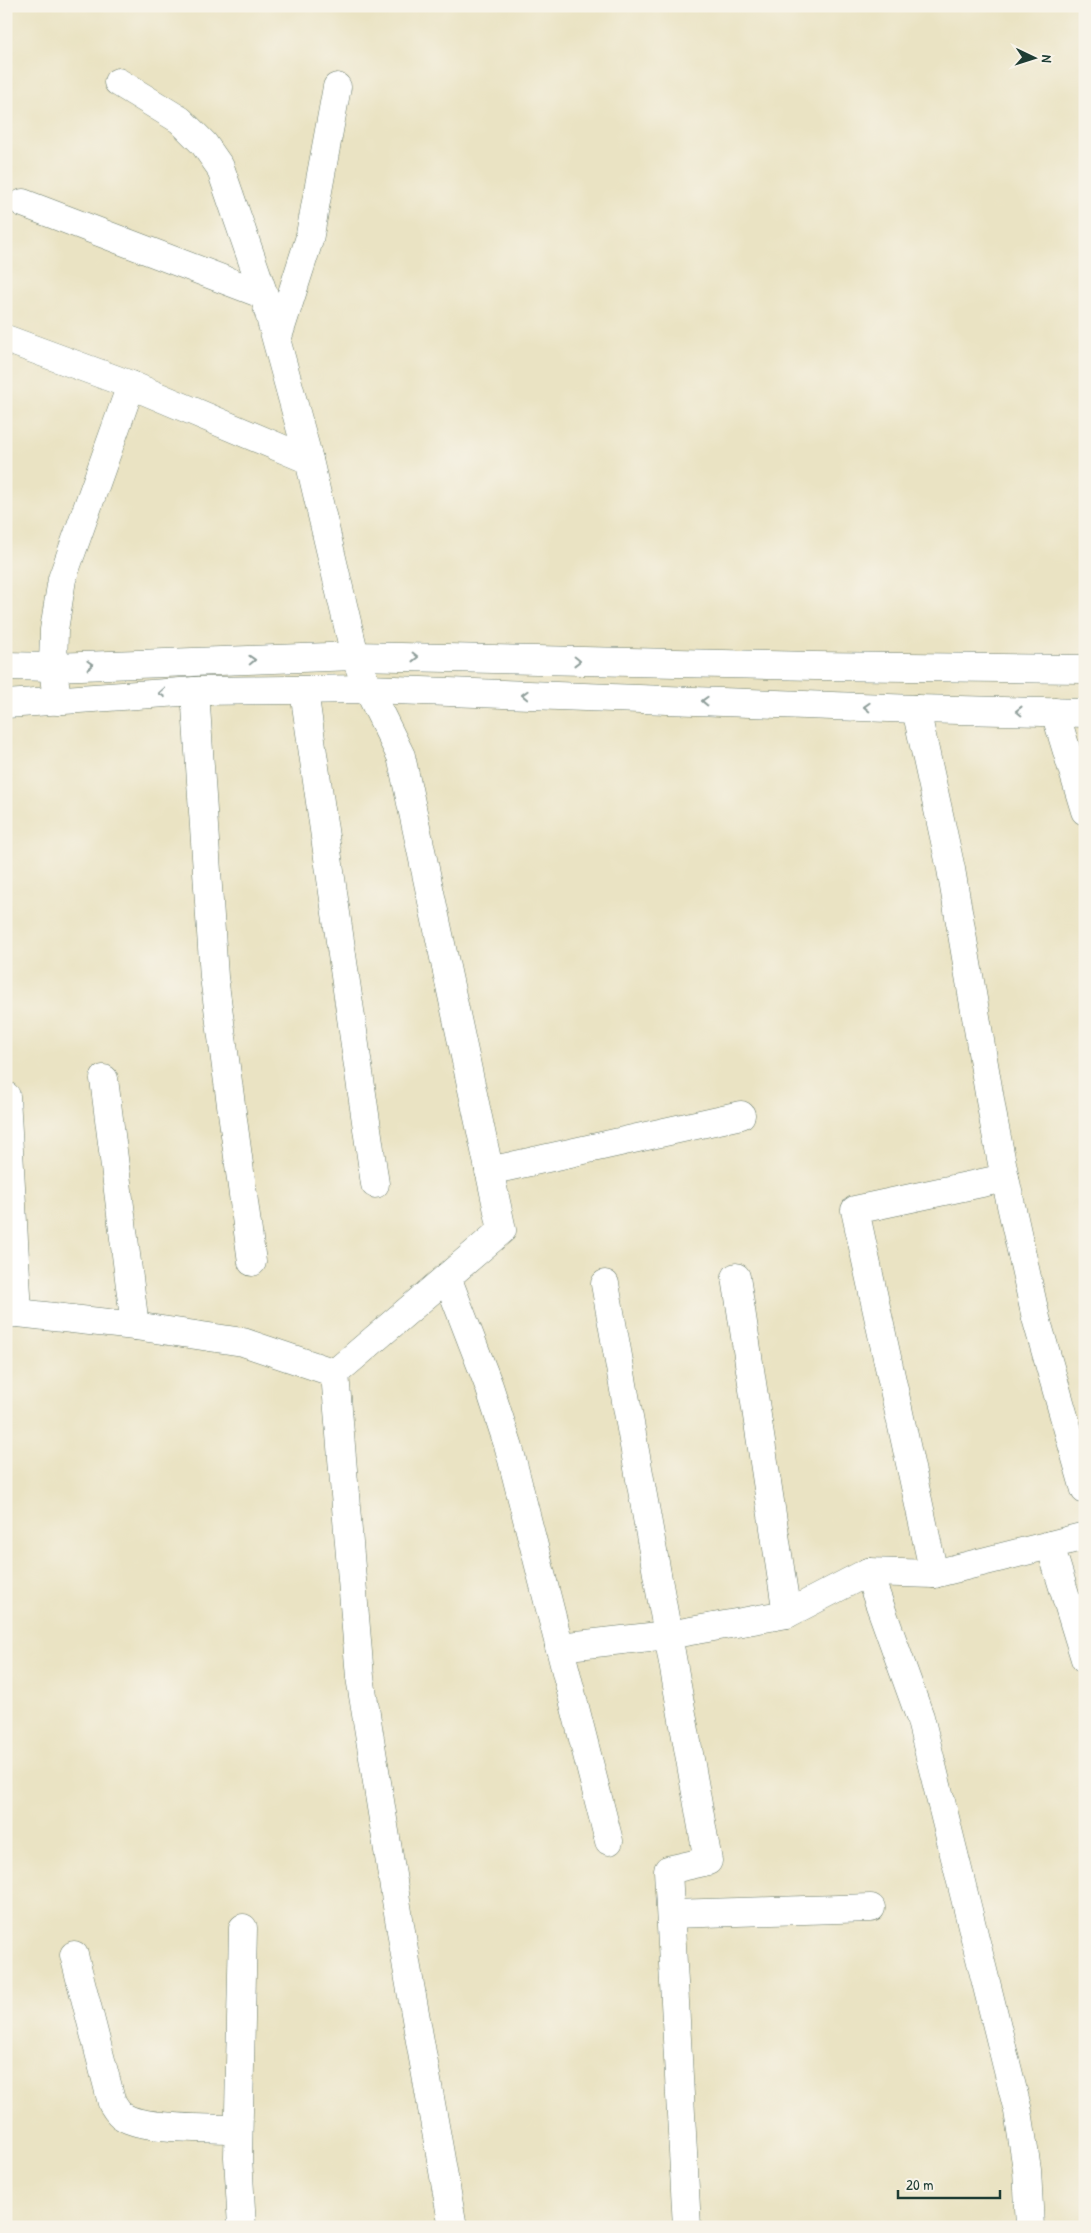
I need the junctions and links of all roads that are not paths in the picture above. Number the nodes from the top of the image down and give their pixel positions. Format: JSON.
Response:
{"nodes":[{"id":1,"x":118,"y":82,"type":"dead end"},
{"id":2,"x":337,"y":86,"type":"dead end"},
{"id":3,"x":24,"y":203,"type":"dead end"},
{"id":4,"x":264,"y":296,"type":"junction"},
{"id":5,"x":6,"y":339,"type":"edge"},
{"id":6,"x":277,"y":340,"type":"junction"},
{"id":7,"x":131,"y":385,"type":"junction"},
{"id":8,"x":309,"y":460,"type":"junction"},
{"id":9,"x":355,"y":656,"type":"junction"},
{"id":10,"x":6,"y":666,"type":"edge"},
{"id":11,"x":53,"y":667,"type":"junction"},
{"id":12,"x":1085,"y":669,"type":"edge"},
{"id":13,"x":368,"y":689,"type":"junction"},
{"id":14,"x":195,"y":691,"type":"junction"},
{"id":15,"x":304,"y":691,"type":"junction"},
{"id":16,"x":57,"y":700,"type":"junction"},
{"id":17,"x":6,"y":704,"type":"edge"},
{"id":18,"x":916,"y":709,"type":"junction"},
{"id":19,"x":1055,"y":712,"type":"junction"},
{"id":20,"x":1085,"y":712,"type":"edge"},
{"id":21,"x":1085,"y":811,"type":"edge"},
{"id":22,"x":104,"y":1079,"type":"dead end"},
{"id":23,"x":6,"y":1096,"type":"edge"},
{"id":24,"x":741,"y":1115,"type":"dead end"},
{"id":25,"x":489,"y":1170,"type":"junction"},
{"id":26,"x":1005,"y":1178,"type":"junction"},
{"id":27,"x":375,"y":1184,"type":"dead end"},
{"id":28,"x":252,"y":1262,"type":"dead end"},
{"id":29,"x":447,"y":1277,"type":"junction"},
{"id":30,"x":736,"y":1277,"type":"dead end"},
{"id":31,"x":605,"y":1284,"type":"dead end"},
{"id":32,"x":12,"y":1313,"type":"edge"},
{"id":33,"x":135,"y":1326,"type":"junction"},
{"id":34,"x":335,"y":1373,"type":"junction"},
{"id":35,"x":1085,"y":1490,"type":"edge"},
{"id":36,"x":1085,"y":1536,"type":"edge"},
{"id":37,"x":1050,"y":1545,"type":"junction"},
{"id":38,"x":868,"y":1572,"type":"junction"},
{"id":39,"x":934,"y":1574,"type":"junction"},
{"id":40,"x":788,"y":1614,"type":"junction"},
{"id":41,"x":668,"y":1634,"type":"junction"},
{"id":42,"x":559,"y":1646,"type":"junction"},
{"id":43,"x":1085,"y":1659,"type":"edge"},
{"id":44,"x":609,"y":1840,"type":"dead end"},
{"id":45,"x":871,"y":1908,"type":"dead end"},
{"id":46,"x":670,"y":1914,"type":"junction"},
{"id":47,"x":243,"y":1928,"type":"dead end"},
{"id":48,"x":74,"y":1955,"type":"dead end"},
{"id":49,"x":238,"y":2129,"type":"junction"},
{"id":50,"x":242,"y":2227,"type":"edge"},
{"id":51,"x":453,"y":2227,"type":"edge"},
{"id":52,"x":687,"y":2227,"type":"edge"},
{"id":53,"x":1030,"y":2227,"type":"edge"}],
"edges":[{"from":1,"to":4,"type":"street"},
{"from":2,"to":6,"type":"street"},
{"from":3,"to":4,"type":"street"},
{"from":4,"to":6,"type":"street"},
{"from":5,"to":7,"type":"street"},
{"from":6,"to":8,"type":"street"},
{"from":7,"to":8,"type":"street"},
{"from":7,"to":11,"type":"street"},
{"from":8,"to":9,"type":"street"},
{"from":11,"to":9,"type":"street","one_way":true},
{"from":9,"to":12,"type":"street","one_way":true},
{"from":9,"to":13,"type":"street"},
{"from":10,"to":11,"type":"street"},
{"from":11,"to":16,"type":"street"},
{"from":13,"to":15,"type":"street"},
{"from":18,"to":13,"type":"street","one_way":true},
{"from":13,"to":25,"type":"street"},
{"from":14,"to":15,"type":"street"},
{"from":14,"to":16,"type":"street","one_way":true},
{"from":14,"to":28,"type":"street"},
{"from":15,"to":27,"type":"street"},
{"from":16,"to":17,"type":"street"},
{"from":19,"to":18,"type":"street","one_way":true},
{"from":18,"to":26,"type":"street"},
{"from":19,"to":20,"type":"street"},
{"from":19,"to":21,"type":"street"},
{"from":22,"to":33,"type":"street"},
{"from":23,"to":32,"type":"street"},
{"from":24,"to":25,"type":"street"},
{"from":25,"to":29,"type":"street"},
{"from":26,"to":35,"type":"street"},
{"from":26,"to":39,"type":"street"},
{"from":29,"to":34,"type":"street"},
{"from":29,"to":42,"type":"street"},
{"from":30,"to":40,"type":"street"},
{"from":31,"to":41,"type":"street"},
{"from":32,"to":33,"type":"street"},
{"from":33,"to":34,"type":"street"},
{"from":34,"to":51,"type":"street"},
{"from":36,"to":37,"type":"street"},
{"from":37,"to":39,"type":"street"},
{"from":37,"to":43,"type":"street"},
{"from":38,"to":39,"type":"street"},
{"from":38,"to":40,"type":"street"},
{"from":38,"to":53,"type":"street"},
{"from":40,"to":41,"type":"street"},
{"from":41,"to":42,"type":"street"},
{"from":41,"to":46,"type":"street"},
{"from":42,"to":44,"type":"street"},
{"from":45,"to":46,"type":"street"},
{"from":46,"to":52,"type":"street"},
{"from":47,"to":49,"type":"street"},
{"from":48,"to":49,"type":"street"},
{"from":49,"to":50,"type":"street"}]}
